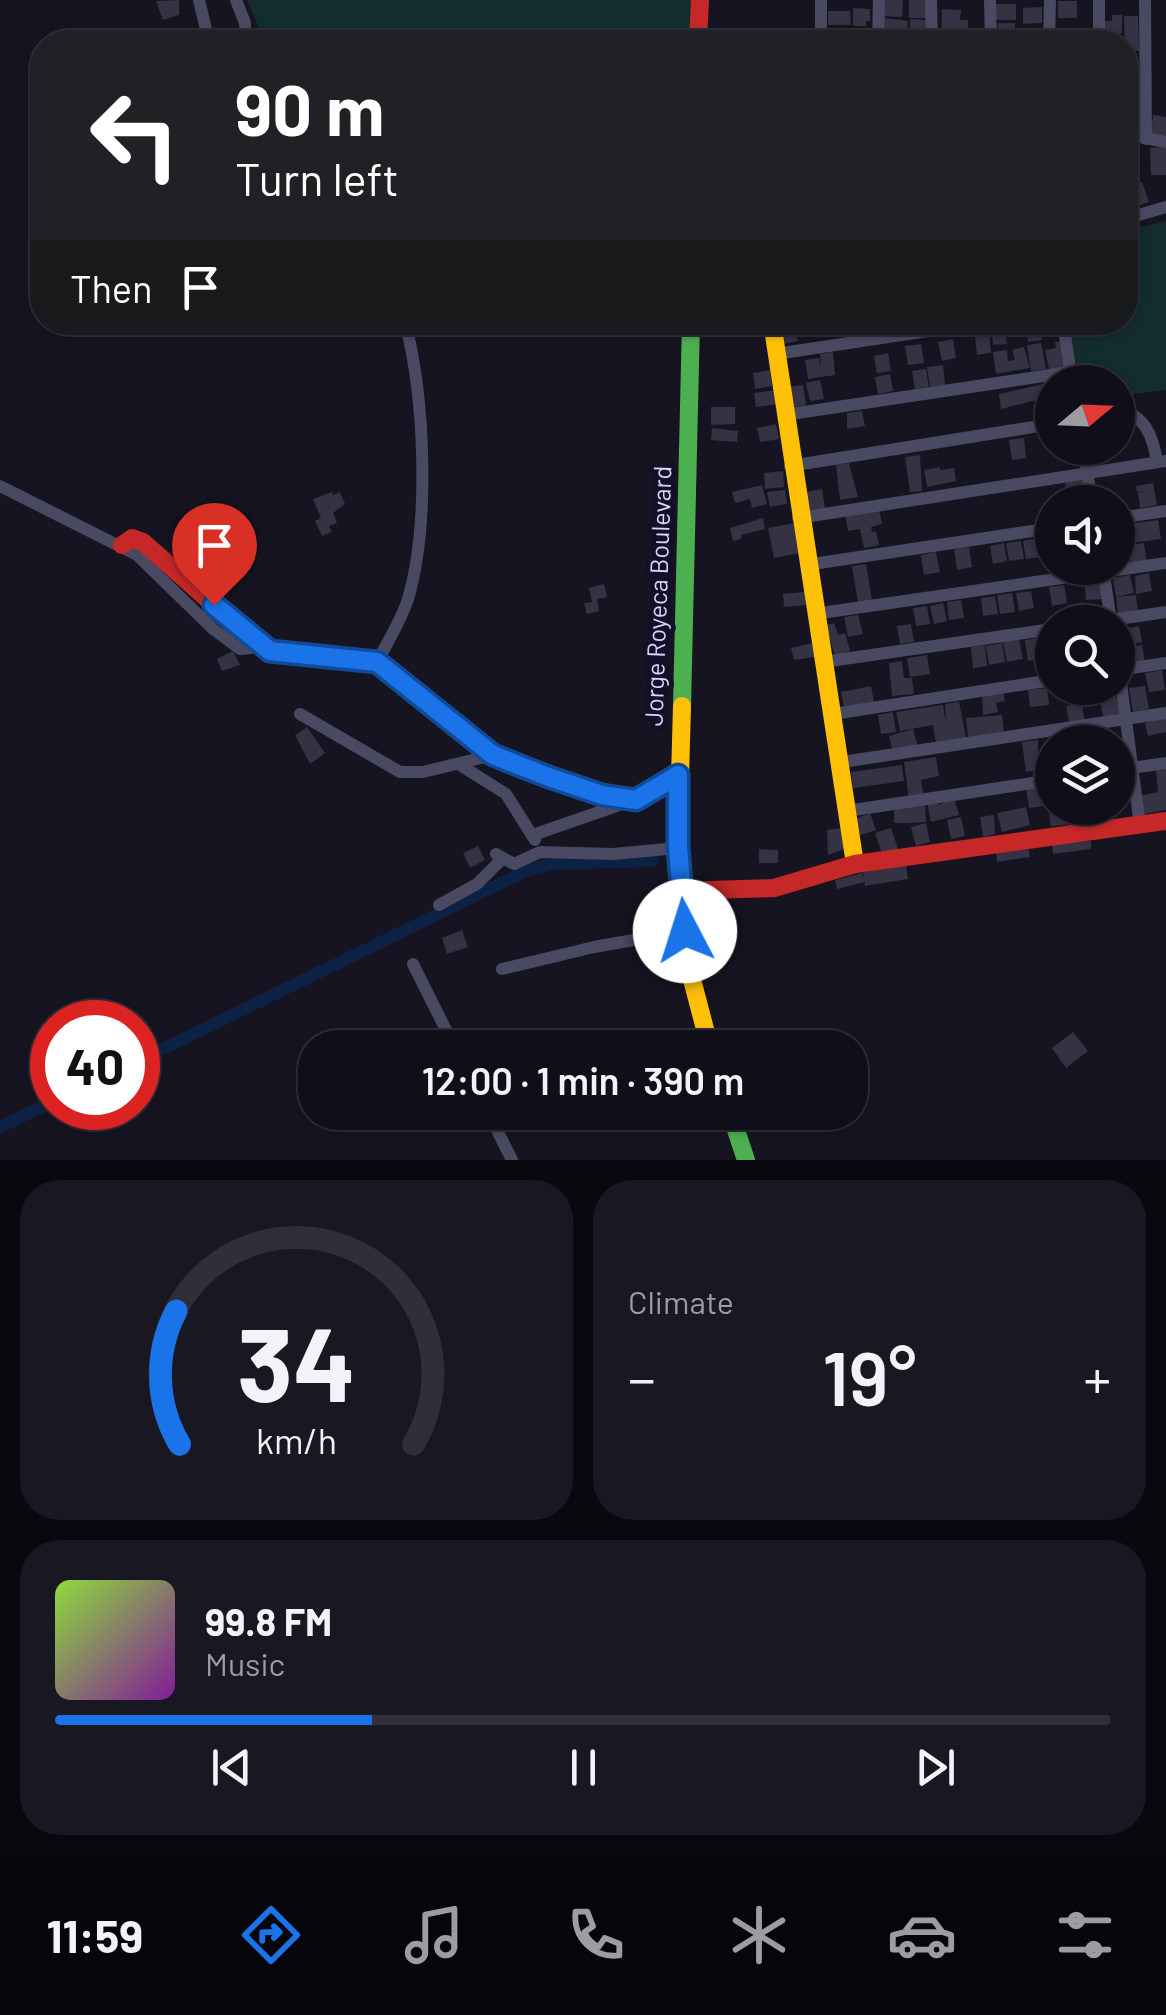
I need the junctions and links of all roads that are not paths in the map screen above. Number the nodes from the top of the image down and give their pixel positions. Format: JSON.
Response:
{"nodes":[{"id":1,"x":199,"y":0,"type":"edge"},
{"id":2,"x":236,"y":0,"type":"edge"},
{"id":3,"x":700,"y":0,"type":"edge"},
{"id":4,"x":821,"y":0,"type":"edge"},
{"id":5,"x":879,"y":0,"type":"edge"},
{"id":6,"x":931,"y":0,"type":"edge"},
{"id":7,"x":990,"y":0,"type":"edge"},
{"id":8,"x":1050,"y":0,"type":"edge"},
{"id":9,"x":1099,"y":0,"type":"edge"},
{"id":10,"x":1146,"y":0,"type":"edge"},
{"id":11,"x":207,"y":30,"type":"edge"},
{"id":12,"x":245,"y":30,"type":"edge"},
{"id":13,"x":699,"y":30,"type":"edge"},
{"id":14,"x":821,"y":30,"type":"edge"},
{"id":15,"x":878,"y":30,"type":"edge"},
{"id":16,"x":932,"y":30,"type":"edge"},
{"id":17,"x":991,"y":30,"type":"edge"},
{"id":18,"x":1049,"y":30,"type":"edge"},
{"id":19,"x":1099,"y":30,"type":"edge"},
{"id":20,"x":1138,"y":137,"type":"edge"},
{"id":21,"x":1146,"y":139,"type":"junction"},
{"id":22,"x":1166,"y":142,"type":"edge"},
{"id":23,"x":1166,"y":207,"type":"edge"},
{"id":24,"x":1138,"y":215,"type":"edge"},
{"id":25,"x":407,"y":335,"type":"edge"},
{"id":26,"x":691,"y":335,"type":"edge"},
{"id":27,"x":774,"y":335,"type":"edge"},
{"id":28,"x":901,"y":335,"type":"edge"},
{"id":29,"x":1065,"y":335,"type":"edge"},
{"id":30,"x":776,"y":354,"type":"junction"},
{"id":31,"x":1069,"y":365,"type":"edge"},
{"id":32,"x":1035,"y":382,"type":"edge"},
{"id":33,"x":784,"y":414,"type":"junction"},
{"id":34,"x":1135,"y":416,"type":"edge"},
{"id":35,"x":1035,"y":427,"type":"edge"},
{"id":36,"x":1162,"y":461,"type":"edge"},
{"id":37,"x":1086,"y":465,"type":"edge"},
{"id":38,"x":790,"y":466,"type":"junction"},
{"id":39,"x":1087,"y":471,"type":"junction"},
{"id":40,"x":1089,"y":485,"type":"edge"},
{"id":41,"x":0,"y":486,"type":"edge"},
{"id":42,"x":1166,"y":511,"type":"edge"},
{"id":43,"x":1135,"y":516,"type":"edge"},
{"id":44,"x":798,"y":518,"type":"junction"},
{"id":45,"x":1035,"y":531,"type":"edge"},
{"id":46,"x":122,"y":545,"type":"joint"},
{"id":47,"x":1166,"y":563,"type":"edge"},
{"id":48,"x":806,"y":565,"type":"junction"},
{"id":49,"x":1135,"y":566,"type":"edge"},
{"id":50,"x":1035,"y":580,"type":"edge"},
{"id":51,"x":1166,"y":612,"type":"edge"},
{"id":52,"x":814,"y":614,"type":"junction"},
{"id":53,"x":1135,"y":617,"type":"edge"},
{"id":54,"x":1035,"y":631,"type":"edge"},
{"id":55,"x":377,"y":662,"type":"junction"},
{"id":56,"x":823,"y":662,"type":"junction"},
{"id":57,"x":1166,"y":663,"type":"edge"},
{"id":58,"x":1135,"y":666,"type":"edge"},
{"id":59,"x":1035,"y":683,"type":"edge"},
{"id":60,"x":1125,"y":705,"type":"edge"},
{"id":61,"x":1166,"y":713,"type":"edge"},
{"id":62,"x":300,"y":714,"type":"dead end"},
{"id":63,"x":833,"y":714,"type":"junction"},
{"id":64,"x":1127,"y":719,"type":"junction"},
{"id":65,"x":1128,"y":725,"type":"edge"},
{"id":66,"x":493,"y":755,"type":"junction"},
{"id":67,"x":842,"y":762,"type":"junction"},
{"id":68,"x":1166,"y":763,"type":"edge"},
{"id":69,"x":460,"y":764,"type":"junction"},
{"id":70,"x":1135,"y":768,"type":"edge"},
{"id":71,"x":678,"y":775,"type":"junction"},
{"id":72,"x":1135,"y":778,"type":"edge"},
{"id":73,"x":1035,"y":783,"type":"edge"},
{"id":74,"x":636,"y":800,"type":"junction"},
{"id":75,"x":847,"y":811,"type":"junction"},
{"id":76,"x":1166,"y":821,"type":"edge"},
{"id":77,"x":1140,"y":825,"type":"junction"},
{"id":78,"x":532,"y":835,"type":"junction"},
{"id":79,"x":540,"y":852,"type":"junction"},
{"id":80,"x":855,"y":864,"type":"junction"},
{"id":81,"x":679,"y":870,"type":"junction"},
{"id":82,"x":438,"y":906,"type":"dead end"},
{"id":83,"x":685,"y":931,"type":"junction"},
{"id":84,"x":412,"y":964,"type":"dead end"},
{"id":85,"x":502,"y":969,"type":"dead end"},
{"id":86,"x":446,"y":1030,"type":"edge"},
{"id":87,"x":705,"y":1030,"type":"edge"},
{"id":88,"x":497,"y":1130,"type":"edge"},
{"id":89,"x":736,"y":1130,"type":"edge"},
{"id":90,"x":512,"y":1160,"type":"edge"},
{"id":91,"x":746,"y":1160,"type":"edge"}],
"edges":[{"from":1,"to":11,"type":"street"},
{"from":2,"to":12,"type":"street"},
{"from":3,"to":13,"type":"street"},
{"from":4,"to":14,"type":"street"},
{"from":5,"to":15,"type":"street"},
{"from":6,"to":16,"type":"street"},
{"from":7,"to":17,"type":"street"},
{"from":8,"to":18,"type":"street"},
{"from":9,"to":19,"type":"street"},
{"from":10,"to":21,"type":"street"},
{"from":20,"to":21,"type":"street"},
{"from":21,"to":22,"type":"street"},
{"from":23,"to":24,"type":"street"},
{"from":25,"to":55,"type":"street"},
{"from":26,"to":71,"type":"street","name":"Jorge Royeca Boulevard"},
{"from":27,"to":30,"type":"street"},
{"from":28,"to":30,"type":"street"},
{"from":29,"to":31,"type":"street"},
{"from":30,"to":33,"type":"street"},
{"from":32,"to":33,"type":"street"},
{"from":33,"to":38,"type":"street"},
{"from":34,"to":36,"type":"street"},
{"from":35,"to":38,"type":"street"},
{"from":36,"to":39,"type":"street"},
{"from":37,"to":39,"type":"street"},
{"from":38,"to":44,"type":"street"},
{"from":39,"to":40,"type":"street"},
{"from":39,"to":44,"type":"street"},
{"from":41,"to":46,"type":"street"},
{"from":42,"to":43,"type":"street"},
{"from":44,"to":48,"type":"street"},
{"from":45,"to":48,"type":"street"},
{"from":46,"to":55,"type":"street"},
{"from":47,"to":49,"type":"street"},
{"from":48,"to":52,"type":"street"},
{"from":50,"to":52,"type":"street"},
{"from":51,"to":53,"type":"street"},
{"from":52,"to":56,"type":"street"},
{"from":54,"to":56,"type":"street"},
{"from":55,"to":66,"type":"street"},
{"from":56,"to":63,"type":"street"},
{"from":57,"to":58,"type":"street"},
{"from":59,"to":63,"type":"street"},
{"from":60,"to":64,"type":"street"},
{"from":61,"to":64,"type":"street"},
{"from":62,"to":69,"type":"street"},
{"from":63,"to":67,"type":"street"},
{"from":64,"to":65,"type":"street"},
{"from":64,"to":67,"type":"street"},
{"from":66,"to":69,"type":"street"},
{"from":66,"to":74,"type":"street"},
{"from":67,"to":75,"type":"street"},
{"from":68,"to":70,"type":"street"},
{"from":69,"to":78,"type":"street"},
{"from":71,"to":74,"type":"street"},
{"from":71,"to":81,"type":"street","name":"Jorge Royeca Boulevard"},
{"from":72,"to":77,"type":"street"},
{"from":73,"to":75,"type":"street"},
{"from":74,"to":78,"type":"street"},
{"from":75,"to":80,"type":"street"},
{"from":76,"to":77,"type":"street"},
{"from":77,"to":80,"type":"street"},
{"from":78,"to":79,"type":"street"},
{"from":79,"to":81,"type":"street"},
{"from":79,"to":82,"type":"street"},
{"from":80,"to":81,"type":"street"},
{"from":81,"to":83,"type":"street","name":"Jorge Royeca Boulevard"},
{"from":83,"to":85,"type":"street"},
{"from":83,"to":87,"type":"street","name":"Jorge Royeca Boulevard"},
{"from":84,"to":86,"type":"street"},
{"from":88,"to":90,"type":"street"},
{"from":89,"to":91,"type":"street"}]}
